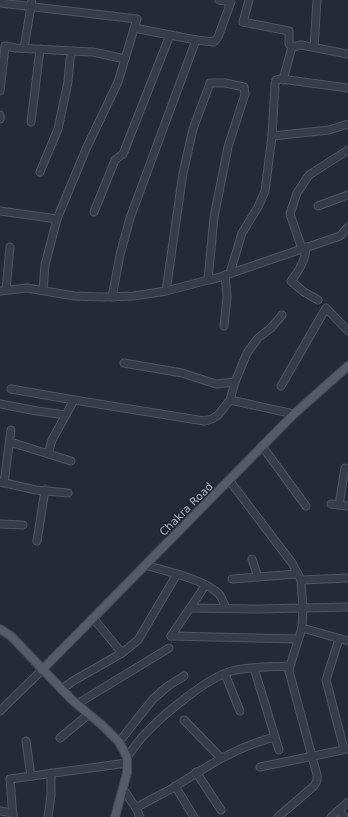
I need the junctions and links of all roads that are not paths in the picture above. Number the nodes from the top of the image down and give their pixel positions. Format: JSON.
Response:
{"nodes":[{"id":1,"x":219,"y":0,"type":"edge"},
{"id":2,"x":249,"y":0,"type":"edge"},
{"id":3,"x":316,"y":0,"type":"edge"},
{"id":4,"x":0,"y":3,"type":"edge"},
{"id":5,"x":32,"y":3,"type":"edge"},
{"id":6,"x":134,"y":28,"type":"junction"},
{"id":7,"x":170,"y":36,"type":"junction"},
{"id":8,"x":196,"y":40,"type":"junction"},
{"id":9,"x":292,"y":47,"type":"junction"},
{"id":10,"x":24,"y":48,"type":"junction"},
{"id":11,"x":314,"y":48,"type":"junction"},
{"id":12,"x":40,"y":50,"type":"junction"},
{"id":13,"x":72,"y":51,"type":"junction"},
{"id":14,"x":348,"y":54,"type":"edge"},
{"id":15,"x":125,"y":59,"type":"junction"},
{"id":16,"x":283,"y":80,"type":"junction"},
{"id":17,"x":348,"y":88,"type":"edge"},
{"id":18,"x":0,"y":91,"type":"edge"},
{"id":19,"x":0,"y":115,"type":"edge"},
{"id":20,"x":0,"y":119,"type":"edge"},
{"id":21,"x":31,"y":122,"type":"dead end"},
{"id":22,"x":348,"y":124,"type":"edge"},
{"id":23,"x":272,"y":136,"type":"junction"},
{"id":24,"x":348,"y":150,"type":"edge"},
{"id":25,"x":40,"y":172,"type":"dead end"},
{"id":26,"x":348,"y":195,"type":"edge"},
{"id":27,"x":318,"y":206,"type":"dead end"},
{"id":28,"x":0,"y":211,"type":"edge"},
{"id":29,"x":94,"y":212,"type":"dead end"},
{"id":30,"x":57,"y":219,"type":"junction"},
{"id":31,"x":348,"y":227,"type":"edge"},
{"id":32,"x":10,"y":247,"type":"dead end"},
{"id":33,"x":304,"y":248,"type":"junction"},
{"id":34,"x":227,"y":274,"type":"junction"},
{"id":35,"x":208,"y":280,"type":"junction"},
{"id":36,"x":43,"y":290,"type":"junction"},
{"id":37,"x":3,"y":291,"type":"edge"},
{"id":38,"x":166,"y":291,"type":"junction"},
{"id":39,"x":112,"y":297,"type":"junction"},
{"id":40,"x":318,"y":300,"type":"dead end"},
{"id":41,"x":282,"y":316,"type":"dead end"},
{"id":42,"x":224,"y":326,"type":"dead end"},
{"id":43,"x":348,"y":331,"type":"edge"},
{"id":44,"x":124,"y":363,"type":"dead end"},
{"id":45,"x":348,"y":366,"type":"edge"},
{"id":46,"x":235,"y":382,"type":"junction"},
{"id":47,"x":281,"y":386,"type":"dead end"},
{"id":48,"x":11,"y":389,"type":"dead end"},
{"id":49,"x":74,"y":400,"type":"junction"},
{"id":50,"x":230,"y":400,"type":"junction"},
{"id":51,"x":0,"y":404,"type":"edge"},
{"id":52,"x":294,"y":414,"type":"junction"},
{"id":53,"x":66,"y":415,"type":"junction"},
{"id":54,"x":11,"y":430,"type":"dead end"},
{"id":55,"x":10,"y":442,"type":"junction"},
{"id":56,"x":262,"y":446,"type":"junction"},
{"id":57,"x":48,"y":454,"type":"junction"},
{"id":58,"x":71,"y":461,"type":"dead end"},
{"id":59,"x":348,"y":469,"type":"edge"},
{"id":60,"x":229,"y":480,"type":"junction"},
{"id":61,"x":2,"y":482,"type":"edge"},
{"id":62,"x":45,"y":490,"type":"junction"},
{"id":63,"x":68,"y":493,"type":"dead end"},
{"id":64,"x":331,"y":504,"type":"dead end"},
{"id":65,"x":339,"y":505,"type":"junction"},
{"id":66,"x":306,"y":506,"type":"dead end"},
{"id":67,"x":348,"y":506,"type":"edge"},
{"id":68,"x":0,"y":524,"type":"edge"},
{"id":69,"x":23,"y":525,"type":"dead end"},
{"id":70,"x":37,"y":541,"type":"dead end"},
{"id":71,"x":252,"y":559,"type":"dead end"},
{"id":72,"x":145,"y":565,"type":"junction"},
{"id":73,"x":177,"y":574,"type":"junction"},
{"id":74,"x":258,"y":577,"type":"junction"},
{"id":75,"x":300,"y":577,"type":"junction"},
{"id":76,"x":348,"y":578,"type":"edge"},
{"id":77,"x":232,"y":579,"type":"dead end"},
{"id":78,"x":205,"y":586,"type":"junction"},
{"id":79,"x":348,"y":607,"type":"edge"},
{"id":80,"x":190,"y":608,"type":"junction"},
{"id":81,"x":226,"y":608,"type":"junction"},
{"id":82,"x":303,"y":608,"type":"junction"},
{"id":83,"x":93,"y":618,"type":"junction"},
{"id":84,"x":302,"y":628,"type":"junction"},
{"id":85,"x":0,"y":629,"type":"edge"},
{"id":86,"x":298,"y":639,"type":"junction"},
{"id":87,"x":338,"y":639,"type":"junction"},
{"id":88,"x":348,"y":641,"type":"edge"},
{"id":89,"x":169,"y":648,"type":"dead end"},
{"id":90,"x":122,"y":653,"type":"junction"},
{"id":91,"x":290,"y":666,"type":"junction"},
{"id":92,"x":254,"y":668,"type":"junction"},
{"id":93,"x":42,"y":670,"type":"junction"},
{"id":94,"x":225,"y":674,"type":"junction"},
{"id":95,"x":184,"y":676,"type":"dead end"},
{"id":96,"x":62,"y":689,"type":"junction"},
{"id":97,"x":77,"y":704,"type":"junction"},
{"id":98,"x":0,"y":711,"type":"edge"},
{"id":99,"x":240,"y":711,"type":"dead end"},
{"id":100,"x":89,"y":714,"type":"junction"},
{"id":101,"x":184,"y":720,"type":"dead end"},
{"id":102,"x":275,"y":737,"type":"junction"},
{"id":103,"x":60,"y":738,"type":"dead end"},
{"id":104,"x":26,"y":741,"type":"dead end"},
{"id":105,"x":118,"y":742,"type":"junction"},
{"id":106,"x":346,"y":749,"type":"edge"},
{"id":107,"x":279,"y":750,"type":"dead end"},
{"id":108,"x":312,"y":756,"type":"junction"},
{"id":109,"x":221,"y":758,"type":"junction"},
{"id":110,"x":127,"y":760,"type":"junction"},
{"id":111,"x":260,"y":767,"type":"dead end"},
{"id":112,"x":196,"y":772,"type":"junction"},
{"id":113,"x":52,"y":773,"type":"junction"},
{"id":114,"x":31,"y":776,"type":"junction"},
{"id":115,"x":175,"y":786,"type":"junction"},
{"id":116,"x":123,"y":789,"type":"junction"},
{"id":117,"x":348,"y":802,"type":"edge"},
{"id":118,"x":136,"y":808,"type":"junction"},
{"id":119,"x":221,"y":810,"type":"dead end"},
{"id":120,"x":339,"y":810,"type":"junction"},
{"id":121,"x":0,"y":811,"type":"edge"},
{"id":122,"x":13,"y":815,"type":"edge"},
{"id":123,"x":48,"y":817,"type":"edge"},
{"id":124,"x":115,"y":817,"type":"edge"},
{"id":125,"x":140,"y":817,"type":"edge"},
{"id":126,"x":194,"y":817,"type":"edge"},
{"id":127,"x":278,"y":817,"type":"edge"},
{"id":128,"x":331,"y":817,"type":"edge"},
{"id":129,"x":344,"y":817,"type":"edge"}],
"edges":[{"from":1,"to":8,"type":"street"},
{"from":2,"to":9,"type":"street"},
{"from":3,"to":11,"type":"street"},
{"from":4,"to":5,"type":"street"},
{"from":5,"to":6,"type":"street"},
{"from":5,"to":10,"type":"street"},
{"from":6,"to":7,"type":"street"},
{"from":6,"to":15,"type":"street"},
{"from":7,"to":8,"type":"street"},
{"from":7,"to":29,"type":"street"},
{"from":8,"to":39,"type":"street"},
{"from":9,"to":11,"type":"street"},
{"from":9,"to":16,"type":"street"},
{"from":10,"to":12,"type":"street"},
{"from":10,"to":18,"type":"street"},
{"from":11,"to":14,"type":"street"},
{"from":12,"to":13,"type":"street"},
{"from":12,"to":21,"type":"street"},
{"from":13,"to":15,"type":"street"},
{"from":13,"to":25,"type":"street"},
{"from":15,"to":30,"type":"street"},
{"from":16,"to":17,"type":"street"},
{"from":16,"to":23,"type":"street"},
{"from":19,"to":20,"type":"street"},
{"from":22,"to":23,"type":"street"},
{"from":23,"to":34,"type":"street"},
{"from":24,"to":33,"type":"street"},
{"from":26,"to":27,"type":"street"},
{"from":28,"to":30,"type":"street"},
{"from":30,"to":36,"type":"street"},
{"from":31,"to":33,"type":"street"},
{"from":32,"to":37,"type":"street"},
{"from":33,"to":34,"type":"street"},
{"from":33,"to":40,"type":"street"},
{"from":34,"to":35,"type":"street"},
{"from":34,"to":42,"type":"street"},
{"from":35,"to":38,"type":"street"},
{"from":35,"to":38,"type":"street"},
{"from":36,"to":37,"type":"street"},
{"from":36,"to":39,"type":"street"},
{"from":38,"to":39,"type":"street"},
{"from":41,"to":46,"type":"street"},
{"from":43,"to":47,"type":"street"},
{"from":44,"to":46,"type":"street"},
{"from":45,"to":52,"type":"main road","name":"Chakra Road"},
{"from":46,"to":50,"type":"street"},
{"from":48,"to":49,"type":"street"},
{"from":49,"to":50,"type":"street"},
{"from":49,"to":53,"type":"street"},
{"from":50,"to":52,"type":"street"},
{"from":51,"to":53,"type":"street"},
{"from":52,"to":56,"type":"main road","name":"Chakra Road"},
{"from":53,"to":57,"type":"street"},
{"from":54,"to":55,"type":"street"},
{"from":55,"to":57,"type":"street"},
{"from":55,"to":61,"type":"street"},
{"from":56,"to":60,"type":"main road","name":"Chakra Road"},
{"from":56,"to":66,"type":"street"},
{"from":57,"to":58,"type":"street"},
{"from":59,"to":65,"type":"street"},
{"from":60,"to":72,"type":"main road","name":"Chakra Road"},
{"from":60,"to":75,"type":"street"},
{"from":61,"to":62,"type":"street"},
{"from":62,"to":63,"type":"street"},
{"from":62,"to":70,"type":"street"},
{"from":64,"to":65,"type":"street"},
{"from":65,"to":67,"type":"street"},
{"from":68,"to":69,"type":"street"},
{"from":71,"to":74,"type":"street"},
{"from":72,"to":73,"type":"street"},
{"from":72,"to":83,"type":"main road","name":"Chakra Road"},
{"from":73,"to":78,"type":"street"},
{"from":73,"to":90,"type":"street"},
{"from":74,"to":75,"type":"street"},
{"from":74,"to":77,"type":"street"},
{"from":75,"to":76,"type":"street"},
{"from":75,"to":82,"type":"street"},
{"from":78,"to":80,"type":"street"},
{"from":78,"to":81,"type":"street"},
{"from":79,"to":82,"type":"street"},
{"from":80,"to":81,"type":"street"},
{"from":80,"to":86,"type":"street"},
{"from":81,"to":82,"type":"street"},
{"from":82,"to":84,"type":"street"},
{"from":83,"to":90,"type":"street"},
{"from":83,"to":93,"type":"main road","name":"Chakra Road"},
{"from":84,"to":86,"type":"street"},
{"from":84,"to":87,"type":"street"},
{"from":85,"to":93,"type":"main road"},
{"from":86,"to":91,"type":"street"},
{"from":87,"to":88,"type":"street"},
{"from":87,"to":106,"type":"street"},
{"from":89,"to":97,"type":"street"},
{"from":90,"to":96,"type":"street"},
{"from":91,"to":92,"type":"street"},
{"from":91,"to":108,"type":"street"},
{"from":92,"to":94,"type":"street"},
{"from":92,"to":102,"type":"street"},
{"from":93,"to":96,"type":"main road"},
{"from":93,"to":98,"type":"street"},
{"from":94,"to":99,"type":"street"},
{"from":94,"to":110,"type":"street"},
{"from":95,"to":105,"type":"street"},
{"from":96,"to":97,"type":"main road"},
{"from":97,"to":100,"type":"main road"},
{"from":100,"to":103,"type":"street"},
{"from":100,"to":105,"type":"main road"},
{"from":101,"to":109,"type":"street"},
{"from":102,"to":107,"type":"street"},
{"from":102,"to":109,"type":"street"},
{"from":104,"to":114,"type":"street"},
{"from":105,"to":110,"type":"main road"},
{"from":106,"to":108,"type":"street"},
{"from":108,"to":111,"type":"street"},
{"from":108,"to":127,"type":"street"},
{"from":109,"to":112,"type":"street"},
{"from":110,"to":113,"type":"street"},
{"from":110,"to":116,"type":"main road"},
{"from":112,"to":115,"type":"street"},
{"from":112,"to":119,"type":"street"},
{"from":113,"to":114,"type":"street"},
{"from":113,"to":123,"type":"street"},
{"from":114,"to":122,"type":"street"},
{"from":115,"to":118,"type":"street"},
{"from":115,"to":126,"type":"street"},
{"from":116,"to":118,"type":"street"},
{"from":116,"to":124,"type":"main road"},
{"from":117,"to":120,"type":"street"},
{"from":118,"to":125,"type":"street"},
{"from":120,"to":128,"type":"street"},
{"from":120,"to":129,"type":"street"},
{"from":121,"to":122,"type":"street"}]}
